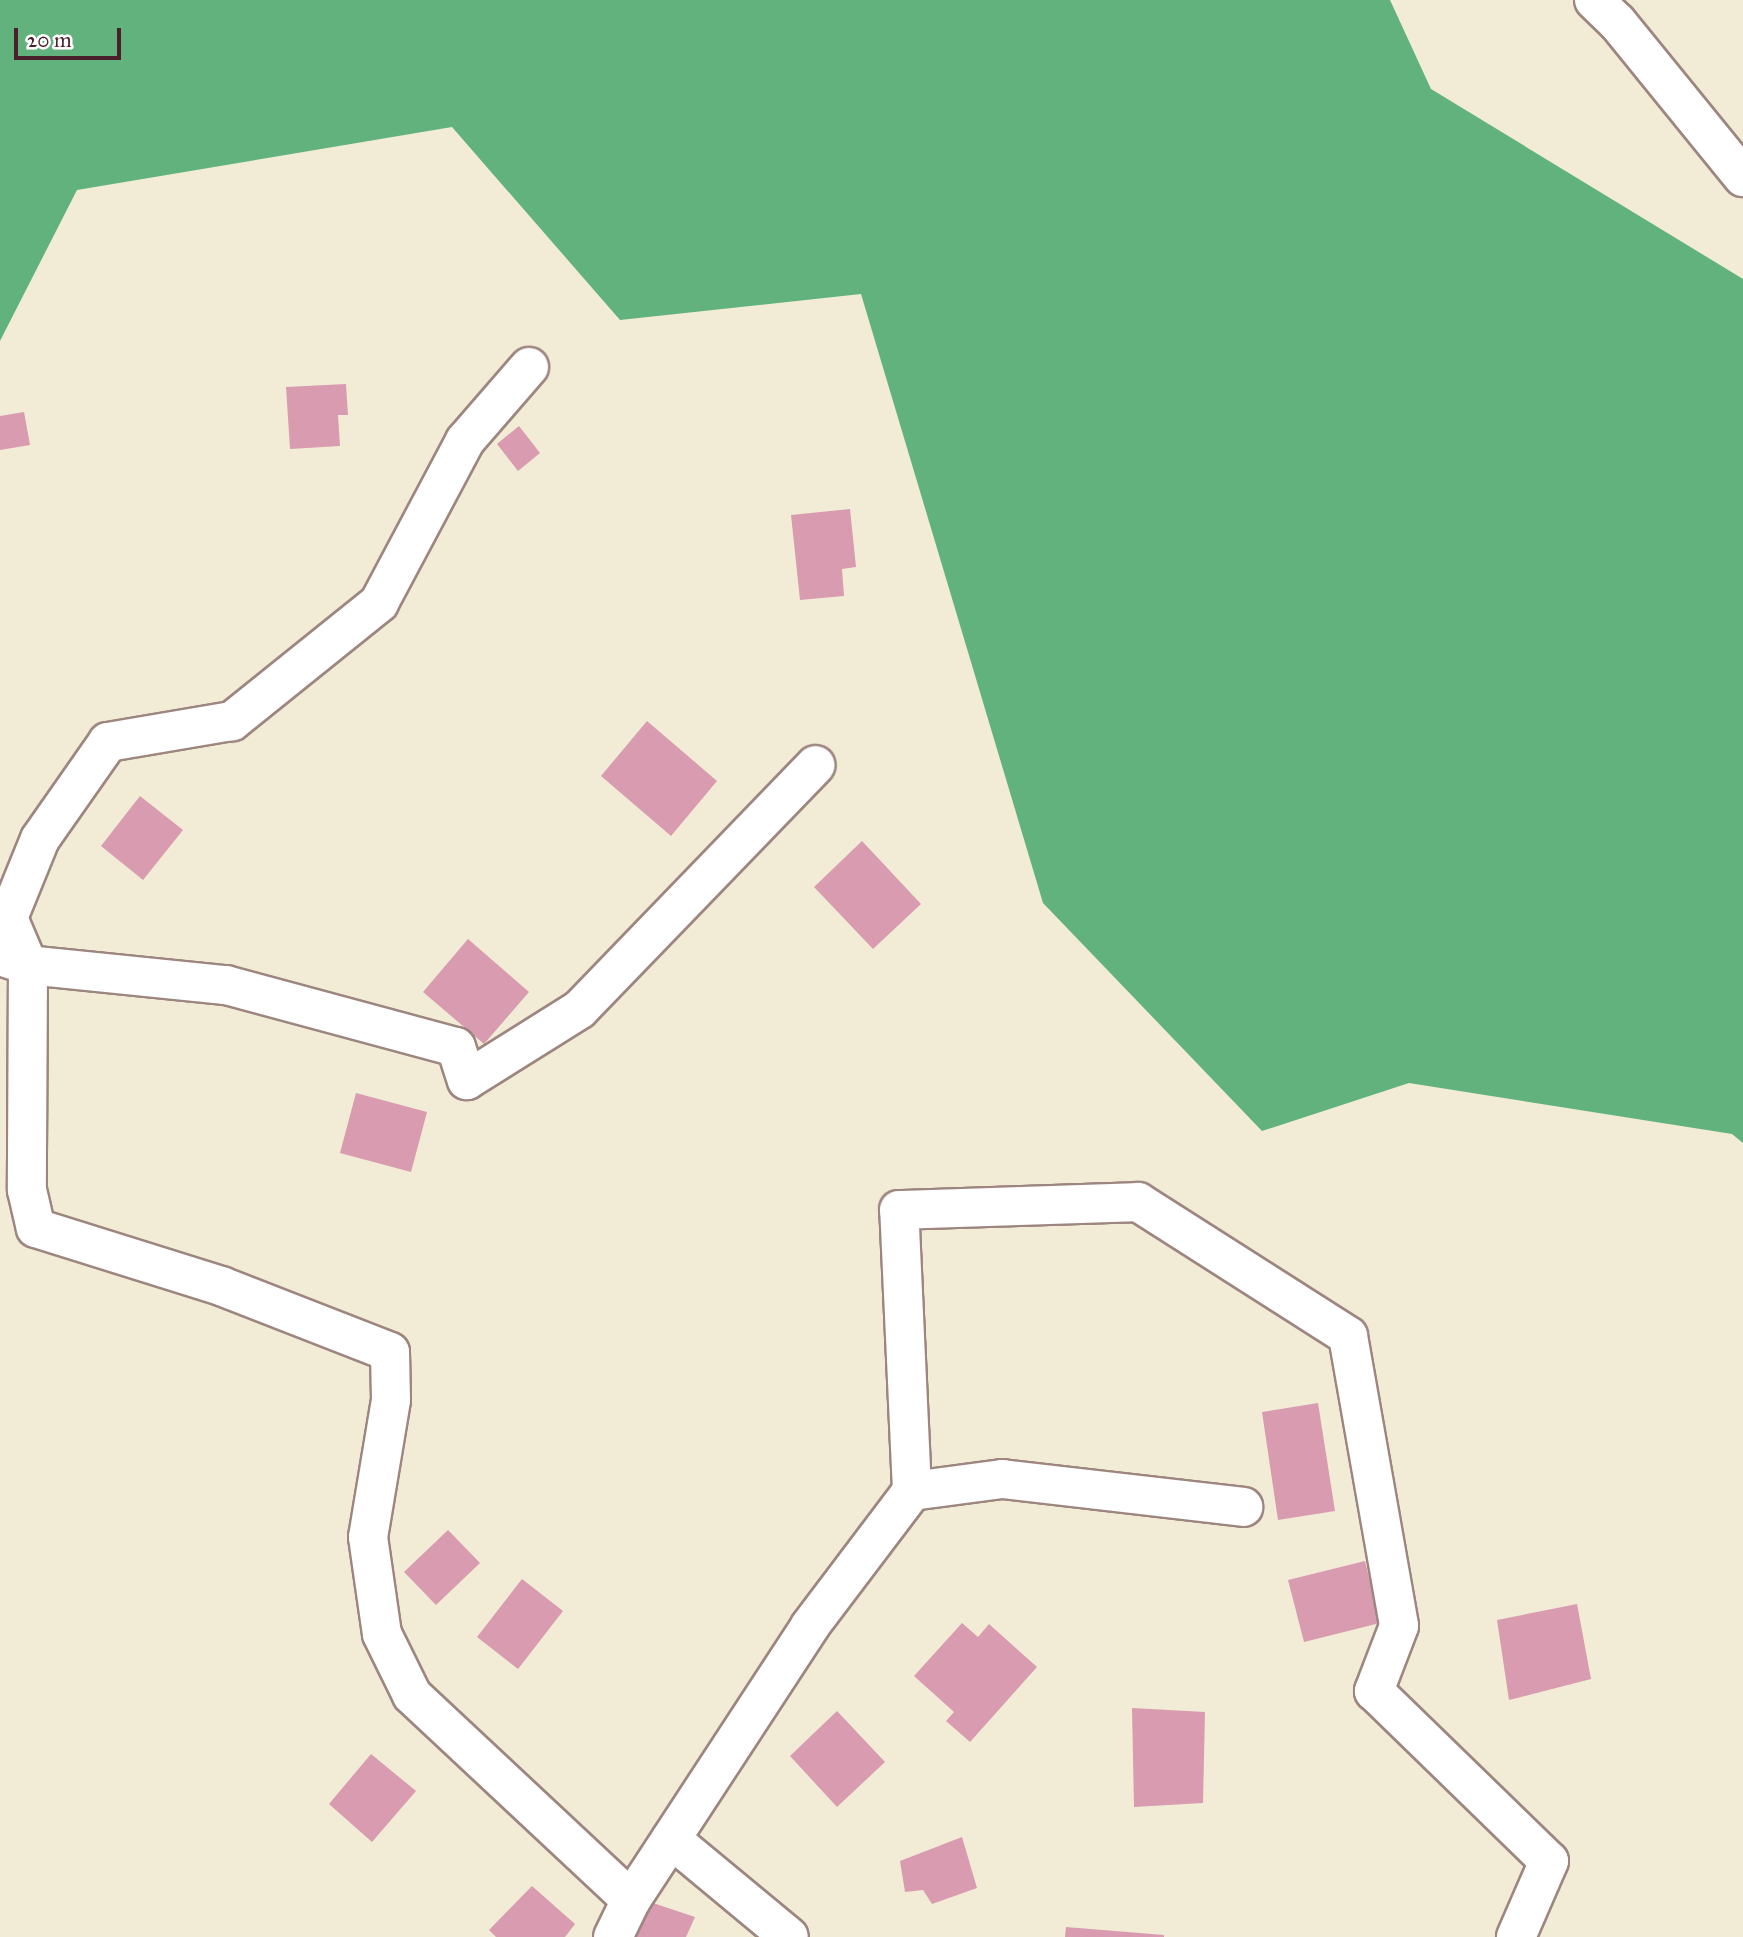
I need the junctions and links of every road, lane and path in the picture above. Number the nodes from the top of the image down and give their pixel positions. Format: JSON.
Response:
{"nodes":[{"id":1,"x":1594,"y":0,"type":"edge"},
{"id":2,"x":1743,"y":177,"type":"edge"},
{"id":3,"x":529,"y":367,"type":"dead end"},
{"id":4,"x":816,"y":765,"type":"dead end"},
{"id":5,"x":14,"y":961,"type":"edge"},
{"id":6,"x":912,"y":1491,"type":"junction"},
{"id":7,"x":1243,"y":1507,"type":"dead end"},
{"id":8,"x":670,"y":1839,"type":"junction"},
{"id":9,"x":631,"y":1900,"type":"junction"},
{"id":10,"x":613,"y":1937,"type":"edge"},
{"id":11,"x":789,"y":1937,"type":"edge"},
{"id":12,"x":1516,"y":1937,"type":"edge"}],
"edges":[{"from":1,"to":2,"type":"street"},
{"from":3,"to":5,"type":"street"},
{"from":4,"to":5,"type":"street"},
{"from":5,"to":9,"type":"street"},
{"from":6,"to":7,"type":"street"},
{"from":6,"to":8,"type":"street"},
{"from":6,"to":12,"type":"street"},
{"from":8,"to":9,"type":"street"},
{"from":8,"to":11,"type":"street"},
{"from":9,"to":10,"type":"street"}]}
